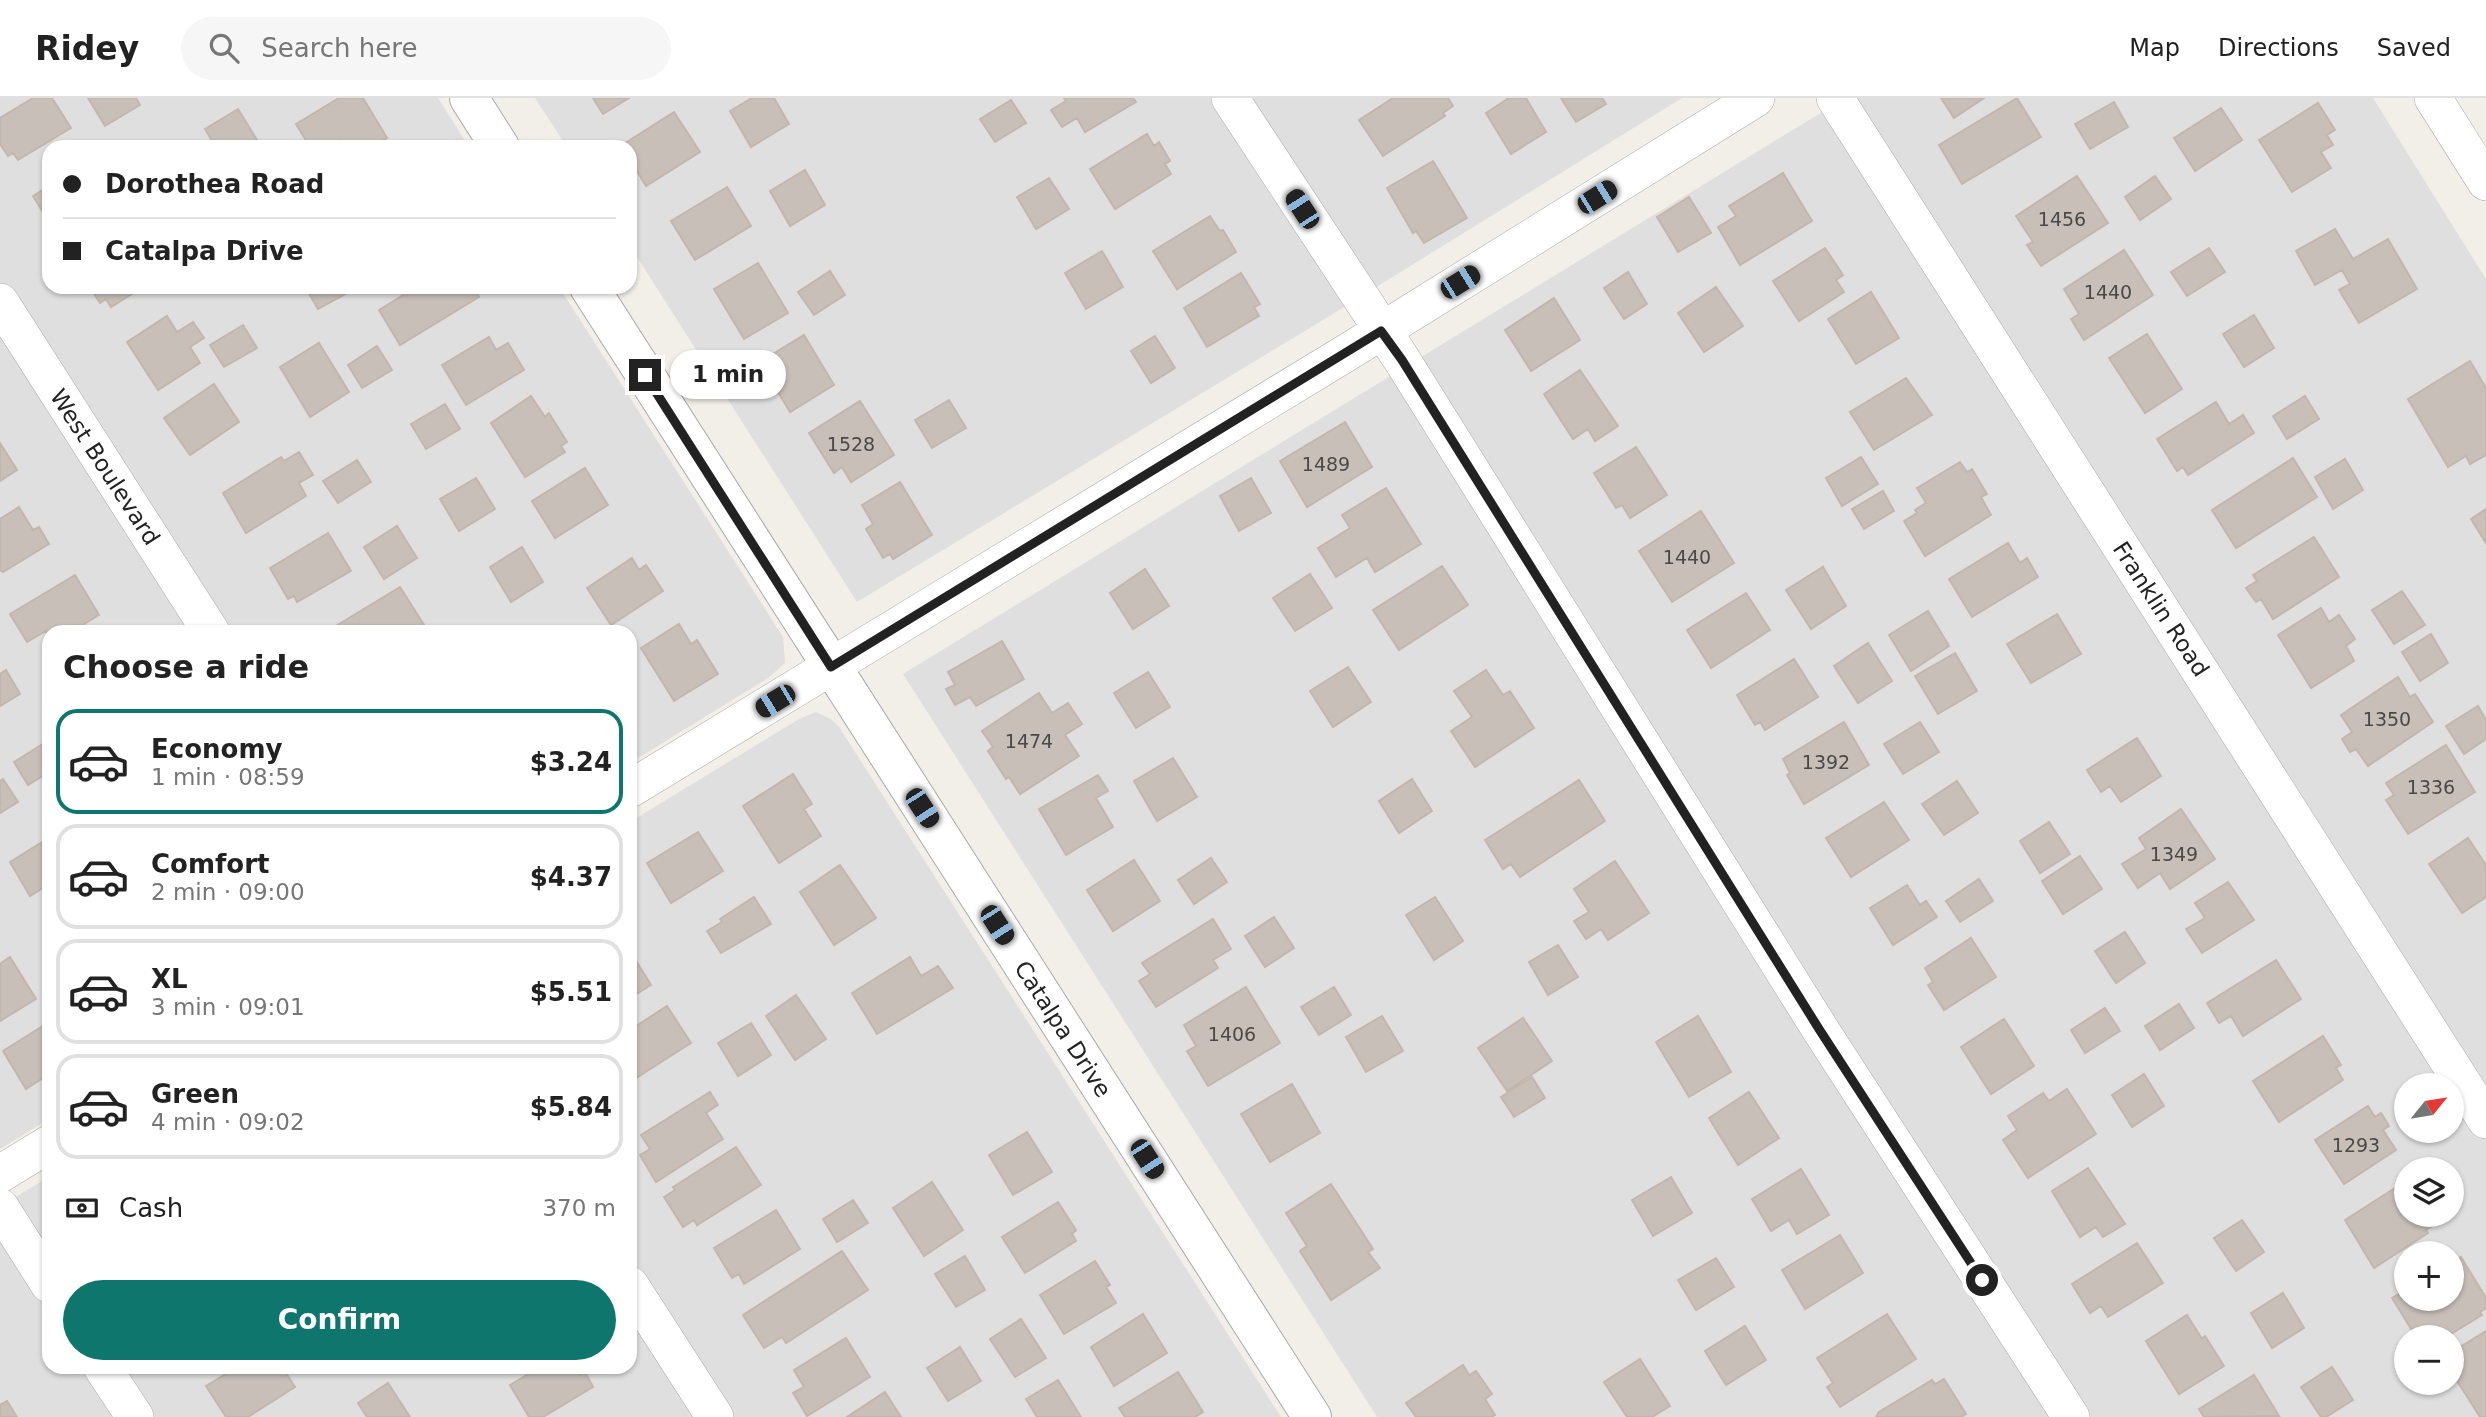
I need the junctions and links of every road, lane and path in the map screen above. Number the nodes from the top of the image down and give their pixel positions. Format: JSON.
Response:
{"nodes":[{"id":1,"x":469,"y":98,"type":"edge"},
{"id":2,"x":1230,"y":98,"type":"edge"},
{"id":3,"x":1756,"y":98,"type":"edge"},
{"id":4,"x":1835,"y":98,"type":"edge"},
{"id":5,"x":2433,"y":98,"type":"edge"},
{"id":6,"x":496,"y":140,"type":"edge"},
{"id":7,"x":2486,"y":182,"type":"edge"},
{"id":8,"x":593,"y":294,"type":"edge"},
{"id":9,"x":0,"y":302,"type":"edge"},
{"id":10,"x":1381,"y":331,"type":"junction"},
{"id":11,"x":207,"y":625,"type":"edge"},
{"id":12,"x":831,"y":667,"type":"junction"},
{"id":13,"x":637,"y":785,"type":"edge"},
{"id":14,"x":2486,"y":1120,"type":"edge"},
{"id":15,"x":42,"y":1148,"type":"edge"},
{"id":16,"x":0,"y":1174,"type":"edge"},
{"id":17,"x":0,"y":1207,"type":"edge"},
{"id":18,"x":42,"y":1273,"type":"edge"},
{"id":19,"x":637,"y":1296,"type":"edge"},
{"id":20,"x":107,"y":1374,"type":"edge"},
{"id":21,"x":135,"y":1417,"type":"edge"},
{"id":22,"x":715,"y":1417,"type":"edge"},
{"id":23,"x":1312,"y":1417,"type":"edge"},
{"id":24,"x":2071,"y":1417,"type":"edge"}],
"edges":[{"from":1,"to":6,"type":"street"},
{"from":2,"to":10,"type":"street"},
{"from":3,"to":10,"type":"street"},
{"from":4,"to":14,"type":"street","name":"Franklin Road"},
{"from":5,"to":7,"type":"street"},
{"from":8,"to":12,"type":"street","name":"Catalpa Drive"},
{"from":9,"to":11,"type":"street","name":"West Boulevard"},
{"from":10,"to":12,"type":"street"},
{"from":10,"to":24,"type":"street"},
{"from":12,"to":13,"type":"street"},
{"from":12,"to":23,"type":"street","name":"Catalpa Drive"},
{"from":15,"to":16,"type":"street"},
{"from":17,"to":18,"type":"street"},
{"from":19,"to":22,"type":"street"},
{"from":20,"to":21,"type":"street"}]}
